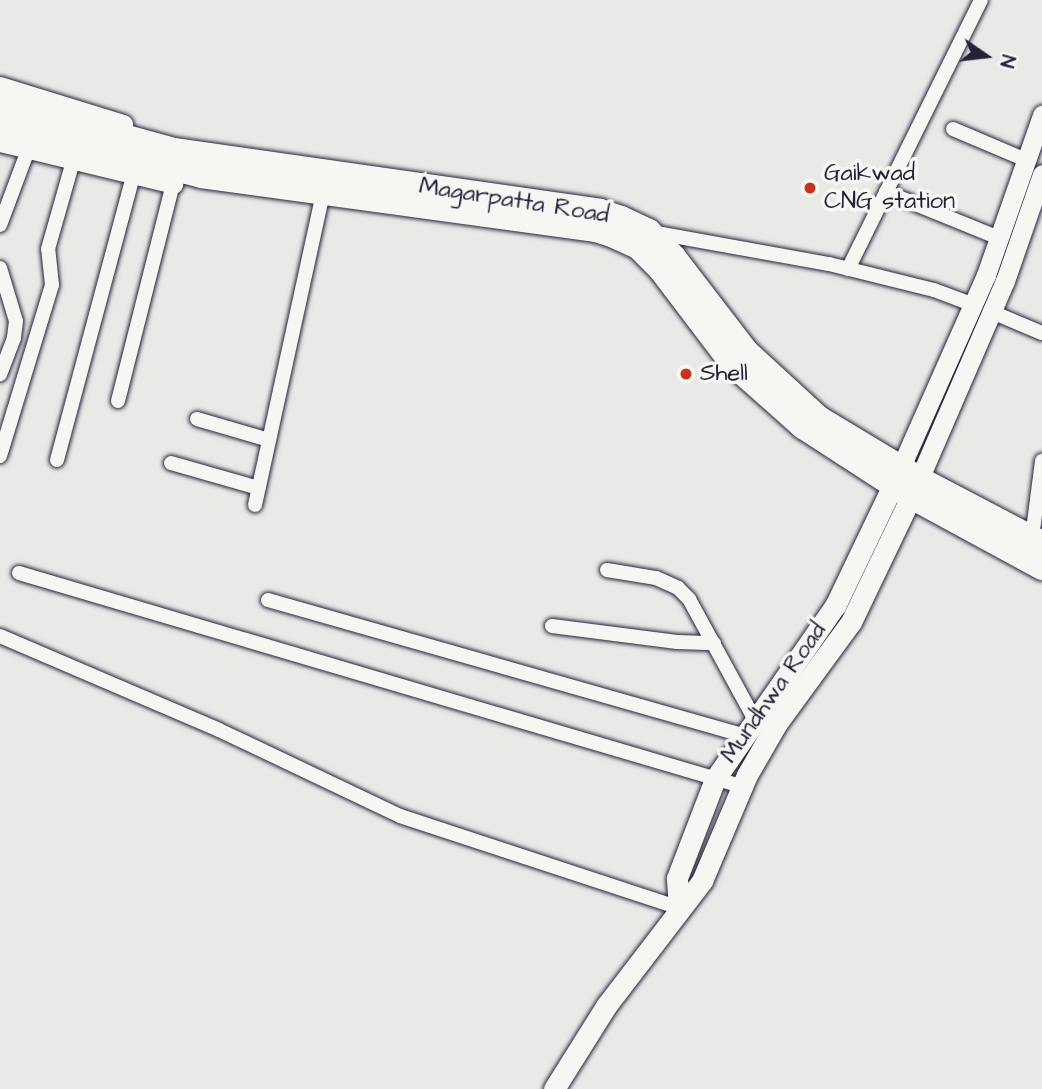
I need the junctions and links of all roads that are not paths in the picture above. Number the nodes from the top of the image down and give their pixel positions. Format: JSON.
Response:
{"nodes":[{"id":1,"x":981,"y":0,"type":"edge"},
{"id":2,"x":0,"y":86,"type":"edge"},
{"id":3,"x":0,"y":102,"type":"edge"},
{"id":4,"x":1042,"y":116,"type":"edge"},
{"id":5,"x":0,"y":125,"type":"edge"},
{"id":6,"x":953,"y":129,"type":"dead end"},
{"id":7,"x":0,"y":142,"type":"edge"},
{"id":8,"x":28,"y":150,"type":"junction"},
{"id":9,"x":1026,"y":160,"type":"junction"},
{"id":10,"x":73,"y":161,"type":"junction"},
{"id":11,"x":181,"y":167,"type":"junction"},
{"id":12,"x":1042,"y":174,"type":"edge"},
{"id":13,"x":133,"y":176,"type":"junction"},
{"id":14,"x":323,"y":192,"type":"junction"},
{"id":15,"x":886,"y":192,"type":"junction"},
{"id":16,"x":0,"y":225,"type":"edge"},
{"id":17,"x":649,"y":231,"type":"junction"},
{"id":18,"x":999,"y":238,"type":"junction"},
{"id":19,"x":0,"y":268,"type":"edge"},
{"id":20,"x":848,"y":269,"type":"junction"},
{"id":21,"x":983,"y":308,"type":"junction"},
{"id":22,"x":1042,"y":333,"type":"edge"},
{"id":23,"x":0,"y":374,"type":"edge"},
{"id":24,"x":118,"y":401,"type":"dead end"},
{"id":25,"x":197,"y":419,"type":"dead end"},
{"id":26,"x":269,"y":440,"type":"junction"},
{"id":27,"x":0,"y":456,"type":"edge"},
{"id":28,"x":57,"y":460,"type":"dead end"},
{"id":29,"x":1042,"y":461,"type":"edge"},
{"id":30,"x":171,"y":463,"type":"dead end"},
{"id":31,"x":906,"y":482,"type":"junction"},
{"id":32,"x":259,"y":488,"type":"junction"},
{"id":33,"x":255,"y":505,"type":"dead end"},
{"id":34,"x":1037,"y":540,"type":"edge"},
{"id":35,"x":1042,"y":568,"type":"edge"},
{"id":36,"x":607,"y":570,"type":"dead end"},
{"id":37,"x":19,"y":573,"type":"dead end"},
{"id":38,"x":268,"y":600,"type":"dead end"},
{"id":39,"x":552,"y":626,"type":"dead end"},
{"id":40,"x":0,"y":636,"type":"edge"},
{"id":41,"x":714,"y":643,"type":"junction"},
{"id":42,"x":749,"y":728,"type":"junction"},
{"id":43,"x":715,"y":779,"type":"junction"},
{"id":44,"x":741,"y":786,"type":"junction"},
{"id":45,"x":679,"y":908,"type":"junction"},
{"id":46,"x":554,"y":1089,"type":"edge"}],
"edges":[{"from":1,"to":15,"type":"street"},
{"from":2,"to":11,"type":"main road"},
{"from":3,"to":11,"type":"highway"},
{"from":4,"to":9,"type":"main road","name":"Mundhwa Road"},
{"from":5,"to":11,"type":"highway"},
{"from":6,"to":9,"type":"street"},
{"from":7,"to":8,"type":"main road"},
{"from":8,"to":10,"type":"main road"},
{"from":8,"to":16,"type":"street"},
{"from":9,"to":18,"type":"main road","name":"Mundhwa Road"},
{"from":10,"to":13,"type":"main road"},
{"from":10,"to":27,"type":"street"},
{"from":11,"to":13,"type":"main road"},
{"from":11,"to":14,"type":"highway","name":"Magarpatta Road"},
{"from":11,"to":17,"type":"highway","name":"Magarpatta Road"},
{"from":11,"to":24,"type":"street"},
{"from":12,"to":21,"type":"main road","name":"Mundhwa Road"},
{"from":13,"to":28,"type":"street"},
{"from":14,"to":26,"type":"street"},
{"from":14,"to":31,"type":"highway","name":"Magarpatta Road"},
{"from":15,"to":18,"type":"street"},
{"from":15,"to":20,"type":"street"},
{"from":17,"to":20,"type":"street"},
{"from":17,"to":31,"type":"highway","name":"Magarpatta Road"},
{"from":18,"to":21,"type":"main road","name":"Mundhwa Road"},
{"from":19,"to":23,"type":"street"},
{"from":20,"to":21,"type":"street"},
{"from":21,"to":22,"type":"street"},
{"from":21,"to":31,"type":"main road","name":"Mundhwa Road"},
{"from":25,"to":26,"type":"street"},
{"from":26,"to":32,"type":"street"},
{"from":29,"to":34,"type":"street"},
{"from":30,"to":32,"type":"street"},
{"from":31,"to":34,"type":"highway","name":"Magarpatta Road"},
{"from":31,"to":35,"type":"highway","name":"Magarpatta Road"},
{"from":31,"to":42,"type":"main road","name":"Mundhwa Road"},
{"from":31,"to":44,"type":"main road","name":"Mundhwa Road"},
{"from":32,"to":33,"type":"street"},
{"from":36,"to":41,"type":"street"},
{"from":37,"to":43,"type":"street"},
{"from":38,"to":42,"type":"street"},
{"from":39,"to":41,"type":"street"},
{"from":40,"to":45,"type":"street"},
{"from":41,"to":42,"type":"street"},
{"from":42,"to":43,"type":"main road","name":"Mundhwa Road"},
{"from":43,"to":44,"type":"street"},
{"from":43,"to":45,"type":"main road","name":"Mundhwa Road"},
{"from":44,"to":45,"type":"main road","name":"Mundhwa Road"},
{"from":45,"to":46,"type":"main road","name":"Mundhwa Road"}]}
